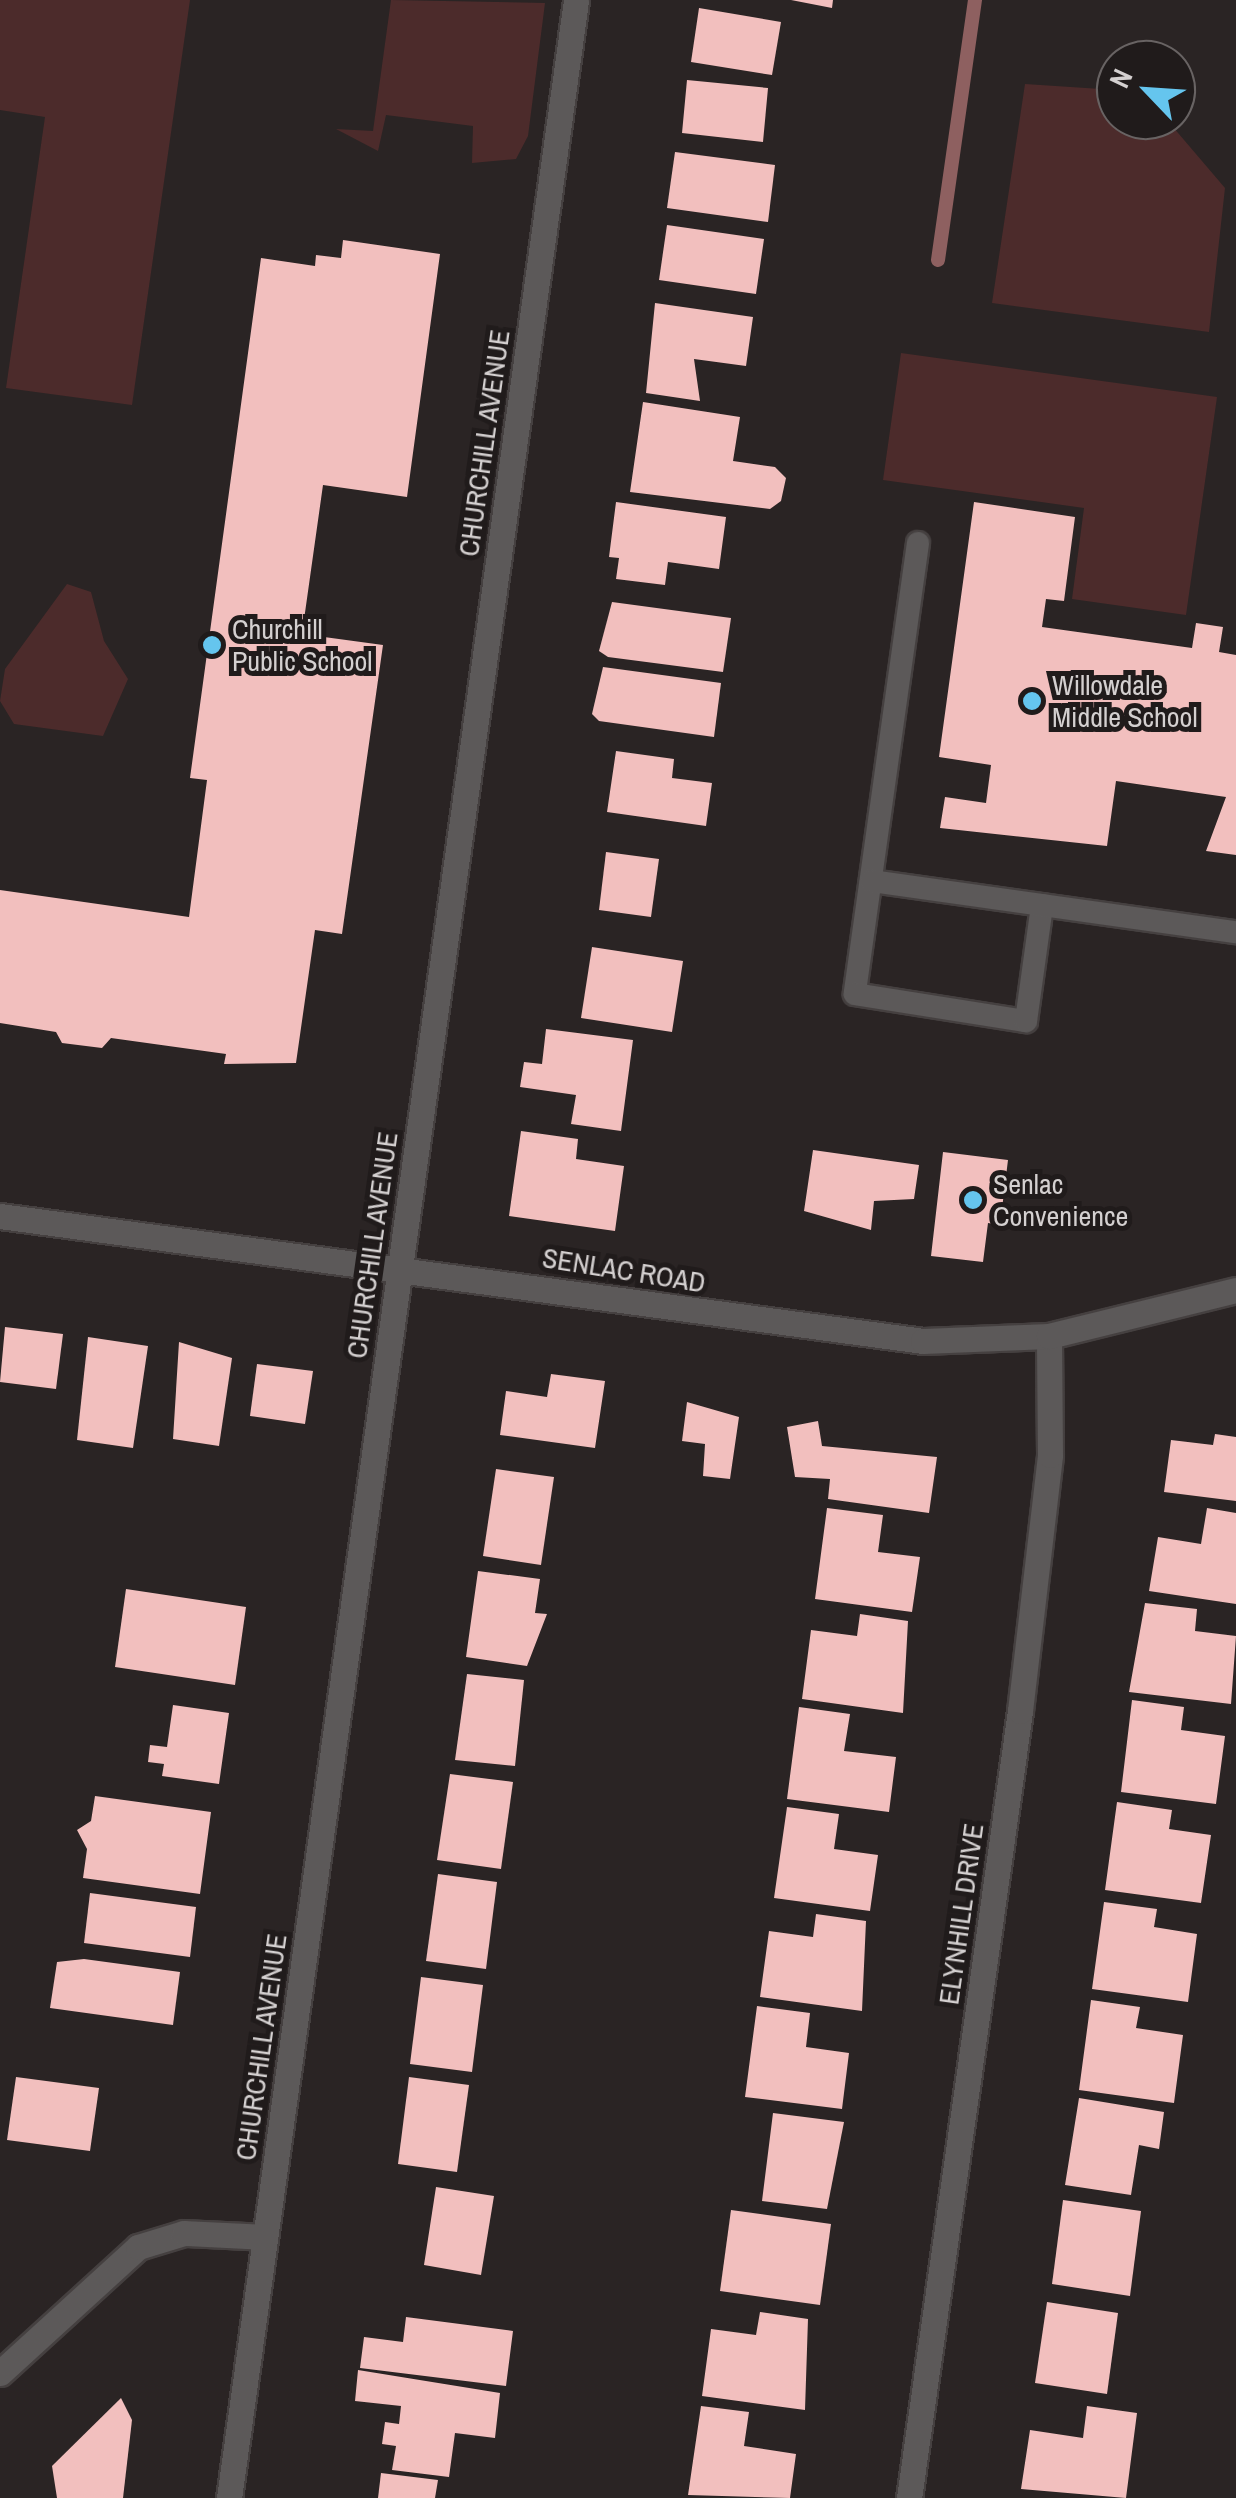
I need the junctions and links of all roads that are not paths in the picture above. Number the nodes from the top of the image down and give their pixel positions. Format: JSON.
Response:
{"nodes":[{"id":1,"x":576,"y":0,"type":"edge"},
{"id":2,"x":918,"y":543,"type":"dead end"},
{"id":3,"x":871,"y":881,"type":"junction"},
{"id":4,"x":1042,"y":905,"type":"junction"},
{"id":5,"x":1236,"y":932,"type":"edge"},
{"id":6,"x":0,"y":1216,"type":"edge"},
{"id":7,"x":400,"y":1266,"type":"junction"},
{"id":8,"x":1236,"y":1290,"type":"edge"},
{"id":9,"x":1049,"y":1336,"type":"junction"},
{"id":10,"x":265,"y":2238,"type":"junction"},
{"id":11,"x":0,"y":2373,"type":"edge"},
{"id":12,"x":229,"y":2498,"type":"edge"},
{"id":13,"x":909,"y":2498,"type":"edge"}],
"edges":[{"from":1,"to":7,"type":"street","name":"CHURCHILL AVENUE"},
{"from":2,"to":3,"type":"lane"},
{"from":3,"to":4,"type":"lane"},
{"from":3,"to":4,"type":"lane"},
{"from":4,"to":5,"type":"lane"},
{"from":6,"to":7,"type":"street","name":"SENLAC ROAD"},
{"from":7,"to":9,"type":"street","name":"SENLAC ROAD"},
{"from":7,"to":10,"type":"street","name":"CHURCHILL AVENUE"},
{"from":8,"to":9,"type":"street","name":"SENLAC ROAD"},
{"from":9,"to":13,"type":"street","name":"ELYNHILL DRIVE"},
{"from":10,"to":11,"type":"street"},
{"from":10,"to":12,"type":"street","name":"CHURCHILL AVENUE"}]}
